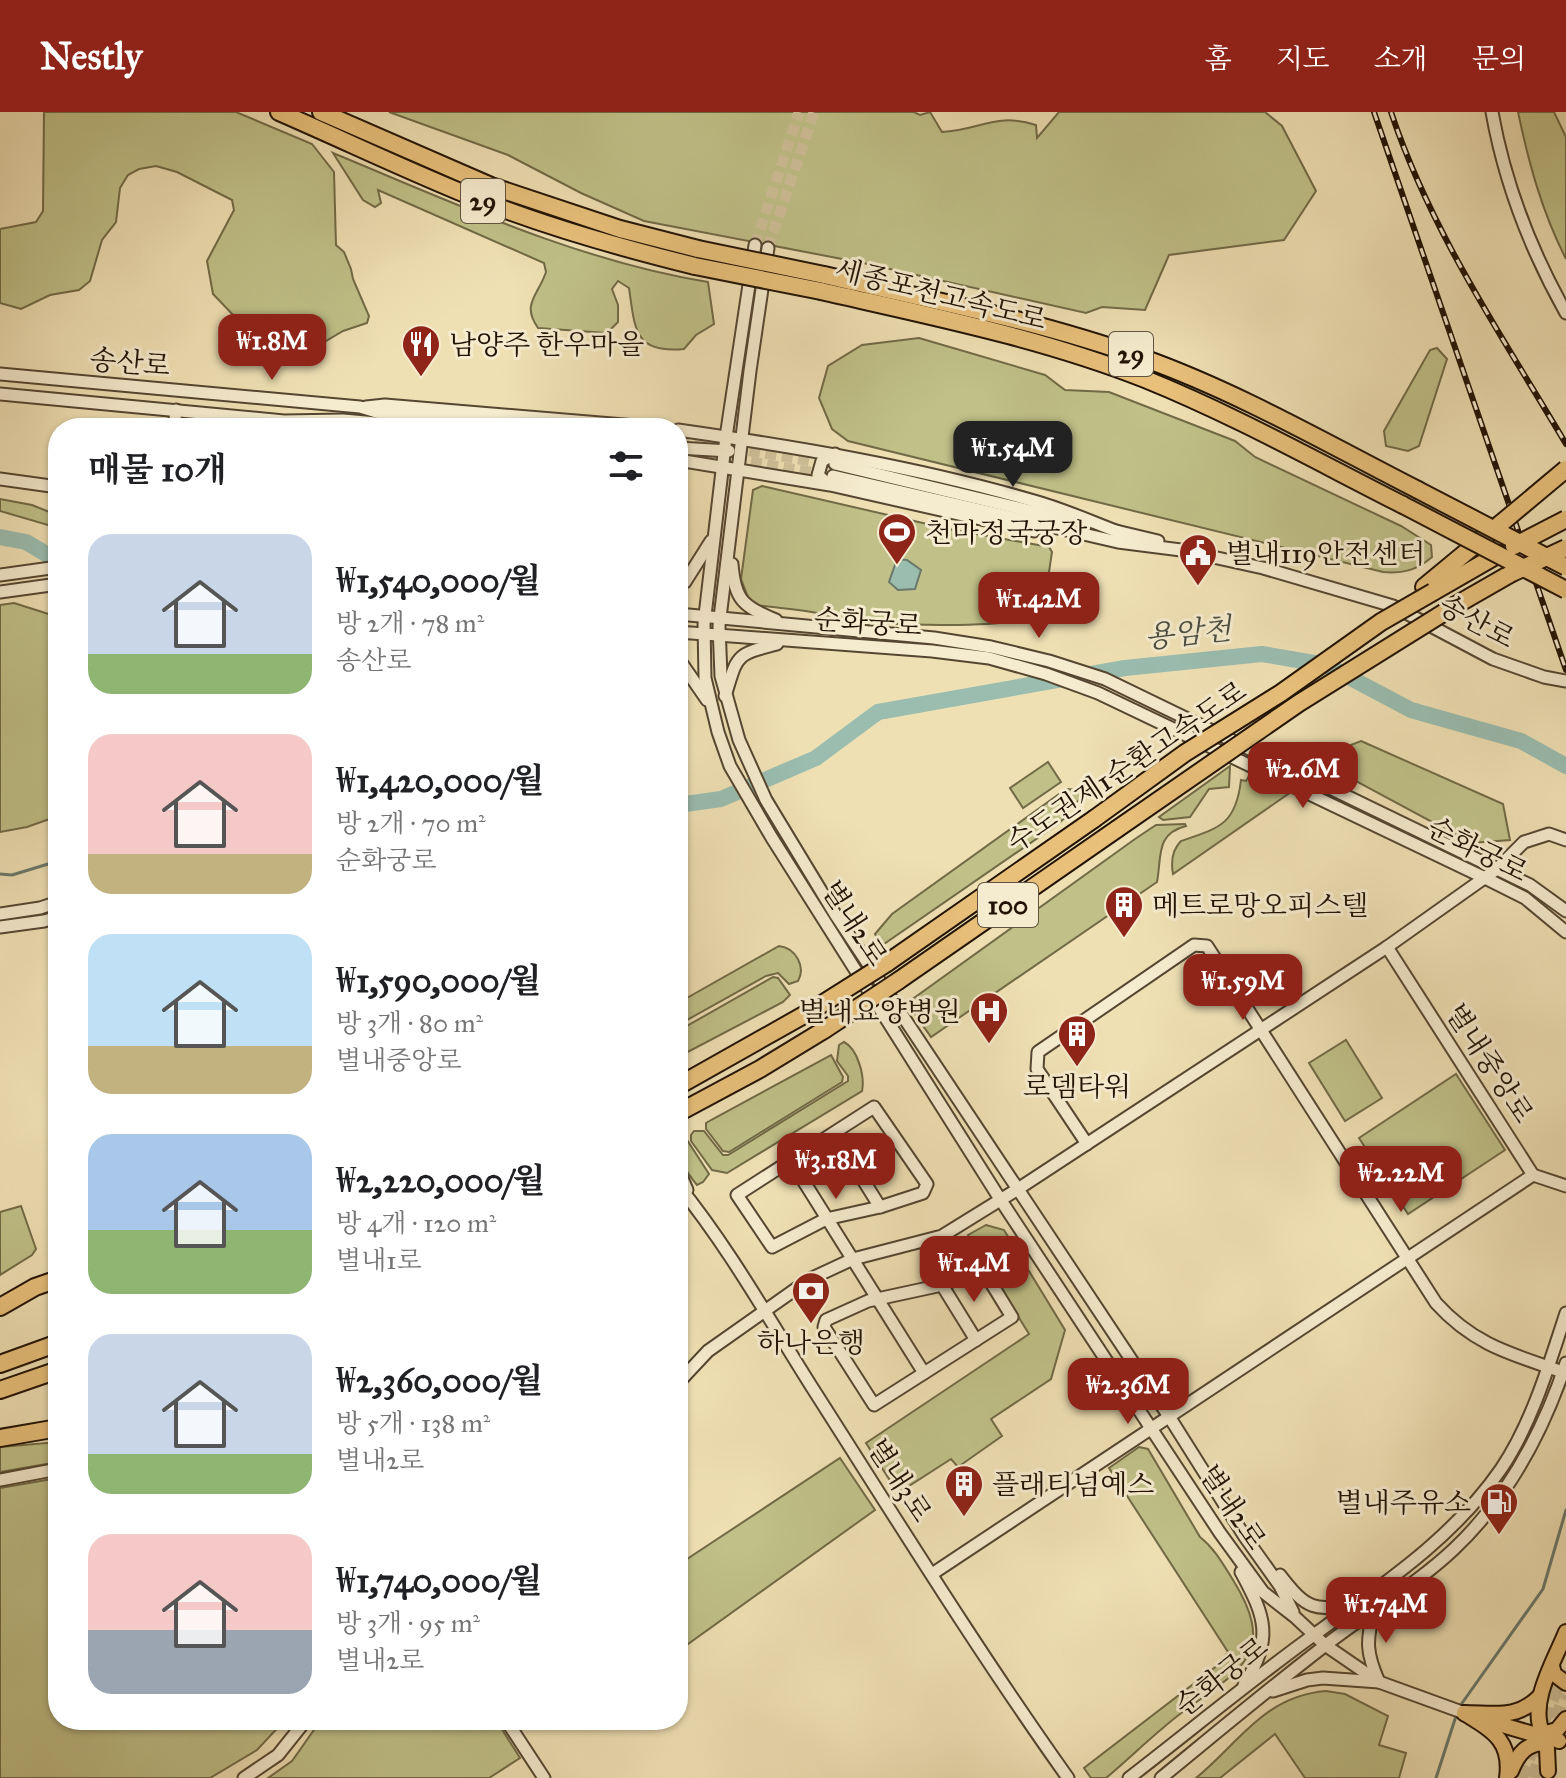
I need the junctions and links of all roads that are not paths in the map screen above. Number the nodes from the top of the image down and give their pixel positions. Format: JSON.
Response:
{"nodes":[{"id":1,"x":279,"y":112,"type":"edge"},
{"id":2,"x":321,"y":112,"type":"edge"},
{"id":3,"x":1492,"y":112,"type":"edge"},
{"id":4,"x":755,"y":245,"type":"tunnel mouth"},
{"id":5,"x":768,"y":248,"type":"tunnel mouth"},
{"id":6,"x":822,"y":283,"type":"junction"},
{"id":7,"x":1566,"y":313,"type":"edge"},
{"id":8,"x":0,"y":374,"type":"edge"},
{"id":9,"x":0,"y":394,"type":"edge"},
{"id":10,"x":360,"y":407,"type":"junction"},
{"id":11,"x":176,"y":410,"type":"junction"},
{"id":12,"x":175,"y":418,"type":"edge"},
{"id":13,"x":255,"y":418,"type":"edge"},
{"id":14,"x":428,"y":418,"type":"edge"},
{"id":15,"x":540,"y":418,"type":"edge"},
{"id":16,"x":688,"y":431,"type":"edge"},
{"id":17,"x":726,"y":437,"type":"junction"},
{"id":18,"x":741,"y":446,"type":"junction"},
{"id":19,"x":688,"y":449,"type":"edge"},
{"id":20,"x":724,"y":451,"type":"junction"},
{"id":21,"x":688,"y":461,"type":"edge"},
{"id":22,"x":722,"y":466,"type":"junction"},
{"id":23,"x":739,"y":469,"type":"junction"},
{"id":24,"x":1566,"y":469,"type":"edge"},
{"id":25,"x":834,"y":470,"type":"junction"},
{"id":26,"x":0,"y":479,"type":"edge"},
{"id":27,"x":48,"y":486,"type":"edge"},
{"id":28,"x":1566,"y":519,"type":"edge"},
{"id":29,"x":714,"y":537,"type":"junction"},
{"id":30,"x":1119,"y":537,"type":"junction"},
{"id":31,"x":730,"y":543,"type":"junction"},
{"id":32,"x":1566,"y":548,"type":"edge"},
{"id":33,"x":1566,"y":567,"type":"edge"},
{"id":34,"x":48,"y":568,"type":"edge"},
{"id":35,"x":0,"y":575,"type":"edge"},
{"id":36,"x":688,"y":577,"type":"edge"},
{"id":37,"x":48,"y":585,"type":"edge"},
{"id":38,"x":1428,"y":590,"type":"junction"},
{"id":39,"x":1566,"y":590,"type":"edge"},
{"id":40,"x":0,"y":592,"type":"edge"},
{"id":41,"x":688,"y":615,"type":"edge"},
{"id":42,"x":704,"y":616,"type":"junction"},
{"id":43,"x":720,"y":619,"type":"junction"},
{"id":44,"x":788,"y":625,"type":"junction"},
{"id":45,"x":688,"y":633,"type":"edge"},
{"id":46,"x":704,"y":634,"type":"junction"},
{"id":47,"x":719,"y":635,"type":"junction"},
{"id":48,"x":789,"y":641,"type":"junction"},
{"id":49,"x":688,"y":673,"type":"edge"},
{"id":50,"x":1566,"y":681,"type":"edge"},
{"id":51,"x":725,"y":697,"type":"junction"},
{"id":52,"x":712,"y":708,"type":"junction"},
{"id":53,"x":1566,"y":840,"type":"edge"},
{"id":54,"x":1497,"y":869,"type":"junction"},
{"id":55,"x":1485,"y":878,"type":"junction"},
{"id":56,"x":48,"y":905,"type":"edge"},
{"id":57,"x":1566,"y":911,"type":"edge"},
{"id":58,"x":0,"y":914,"type":"edge"},
{"id":59,"x":48,"y":920,"type":"edge"},
{"id":60,"x":0,"y":927,"type":"edge"},
{"id":61,"x":1566,"y":932,"type":"edge"},
{"id":62,"x":1387,"y":947,"type":"junction"},
{"id":63,"x":1261,"y":1031,"type":"junction"},
{"id":64,"x":688,"y":1080,"type":"edge"},
{"id":65,"x":688,"y":1108,"type":"edge"},
{"id":66,"x":834,"y":1133,"type":"junction"},
{"id":67,"x":1087,"y":1144,"type":"junction"},
{"id":68,"x":791,"y":1161,"type":"junction"},
{"id":69,"x":1533,"y":1175,"type":"junction"},
{"id":70,"x":1566,"y":1186,"type":"edge"},
{"id":71,"x":1018,"y":1189,"type":"junction"},
{"id":72,"x":688,"y":1192,"type":"edge"},
{"id":73,"x":688,"y":1198,"type":"edge"},
{"id":74,"x":1000,"y":1199,"type":"junction"},
{"id":75,"x":694,"y":1205,"type":"junction"},
{"id":76,"x":880,"y":1207,"type":"junction"},
{"id":77,"x":826,"y":1219,"type":"junction"},
{"id":78,"x":853,"y":1259,"type":"junction"},
{"id":79,"x":1409,"y":1259,"type":"junction"},
{"id":80,"x":48,"y":1282,"type":"edge"},
{"id":81,"x":942,"y":1285,"type":"junction"},
{"id":82,"x":878,"y":1298,"type":"junction"},
{"id":83,"x":0,"y":1307,"type":"edge"},
{"id":84,"x":763,"y":1310,"type":"junction"},
{"id":85,"x":1566,"y":1313,"type":"edge"},
{"id":86,"x":976,"y":1340,"type":"junction"},
{"id":87,"x":48,"y":1347,"type":"edge"},
{"id":88,"x":0,"y":1364,"type":"edge"},
{"id":89,"x":1548,"y":1367,"type":"junction"},
{"id":90,"x":1564,"y":1368,"type":"edge"},
{"id":91,"x":688,"y":1372,"type":"edge"},
{"id":92,"x":48,"y":1373,"type":"edge"},
{"id":93,"x":924,"y":1373,"type":"junction"},
{"id":94,"x":0,"y":1390,"type":"edge"},
{"id":95,"x":1170,"y":1418,"type":"junction"},
{"id":96,"x":48,"y":1430,"type":"edge"},
{"id":97,"x":1152,"y":1430,"type":"junction"},
{"id":98,"x":0,"y":1438,"type":"edge"},
{"id":99,"x":48,"y":1471,"type":"edge"},
{"id":100,"x":0,"y":1480,"type":"edge"},
{"id":101,"x":1220,"y":1533,"type":"junction"},
{"id":102,"x":1245,"y":1537,"type":"junction"},
{"id":103,"x":932,"y":1574,"type":"junction"},
{"id":104,"x":1365,"y":1599,"type":"junction"},
{"id":105,"x":1374,"y":1610,"type":"junction"},
{"id":106,"x":1295,"y":1617,"type":"junction"},
{"id":107,"x":1566,"y":1632,"type":"edge"},
{"id":108,"x":1314,"y":1635,"type":"junction"},
{"id":109,"x":1325,"y":1645,"type":"junction"},
{"id":110,"x":1562,"y":1671,"type":"edge"},
{"id":111,"x":1379,"y":1682,"type":"junction"},
{"id":112,"x":1240,"y":1692,"type":"junction"},
{"id":113,"x":1264,"y":1694,"type":"junction"},
{"id":114,"x":1541,"y":1696,"type":"junction"},
{"id":115,"x":1464,"y":1713,"type":"joint"},
{"id":116,"x":1566,"y":1719,"type":"edge"},
{"id":117,"x":1493,"y":1721,"type":"junction"},
{"id":118,"x":298,"y":1730,"type":"edge"},
{"id":119,"x":512,"y":1730,"type":"edge"},
{"id":120,"x":1525,"y":1733,"type":"junction"},
{"id":121,"x":1542,"y":1738,"type":"junction"},
{"id":122,"x":1564,"y":1744,"type":"edge"},
{"id":123,"x":1547,"y":1775,"type":"edge"},
{"id":124,"x":244,"y":1778,"type":"edge"},
{"id":125,"x":544,"y":1778,"type":"edge"},
{"id":126,"x":1068,"y":1778,"type":"edge"},
{"id":127,"x":1129,"y":1778,"type":"edge"},
{"id":128,"x":1161,"y":1778,"type":"edge"},
{"id":129,"x":1507,"y":1778,"type":"edge"}],
"edges":[{"from":1,"to":6,"type":"highway","name":"세종포천고속도로","number":"29","bridge":true},
{"from":2,"to":6,"type":"highway","name":"세종포천고속도로","number":"29","bridge":true},
{"from":3,"to":7,"type":"street"},
{"from":4,"to":17,"type":"street","name":"별내2로"},
{"from":5,"to":18,"type":"street","name":"별내2로"},
{"from":6,"to":33,"type":"highway","name":"세종포천고속도로","number":"29","bridge":true},
{"from":6,"to":39,"type":"highway","name":"세종포천고속도로","number":"29","bridge":true},
{"from":8,"to":10,"type":"street","name":"송산로"},
{"from":9,"to":11,"type":"street","name":"송산로"},
{"from":10,"to":14,"type":"street","name":"송산로"},
{"from":10,"to":15,"type":"street"},
{"from":11,"to":12,"type":"street"},
{"from":11,"to":13,"type":"street","name":"송산로"},
{"from":16,"to":17,"type":"street"},
{"from":17,"to":18,"type":"street"},
{"from":17,"to":20,"type":"street","name":"별내2로"},
{"from":18,"to":20,"type":"street"},
{"from":18,"to":23,"type":"street","name":"별내2로"},
{"from":18,"to":25,"type":"street"},
{"from":19,"to":20,"type":"street"},
{"from":20,"to":22,"type":"street","name":"별내2로"},
{"from":21,"to":22,"type":"street"},
{"from":22,"to":23,"type":"street"},
{"from":22,"to":29,"type":"street","name":"별내2로"},
{"from":23,"to":25,"type":"street"},
{"from":23,"to":31,"type":"street","name":"별내2로"},
{"from":24,"to":38,"type":"highway","bridge":true},
{"from":25,"to":30,"type":"street"},
{"from":25,"to":30,"type":"street"},
{"from":26,"to":27,"type":"street"},
{"from":28,"to":38,"type":"highway","name":"수도권제1순환고속도로","number":"100","bridge":true},
{"from":29,"to":36,"type":"street"},
{"from":29,"to":42,"type":"street","name":"별내2로"},
{"from":30,"to":50,"type":"street","name":"송산로"},
{"from":31,"to":43,"type":"street","name":"별내2로"},
{"from":31,"to":44,"type":"street"},
{"from":32,"to":65,"type":"highway","name":"수도권제1순환고속도로","number":"100","bridge":true},
{"from":34,"to":35,"type":"street"},
{"from":37,"to":40,"type":"street"},
{"from":38,"to":64,"type":"highway","name":"수도권제1순환고속도로","number":"100","bridge":true},
{"from":41,"to":42,"type":"street","name":"순화궁로"},
{"from":42,"to":43,"type":"street","name":"순화궁로"},
{"from":42,"to":46,"type":"street","name":"별내2로"},
{"from":43,"to":44,"type":"street","name":"순화궁로"},
{"from":43,"to":47,"type":"street","name":"별내2로"},
{"from":44,"to":54,"type":"street","name":"순화궁로"},
{"from":45,"to":46,"type":"street","name":"순화궁로"},
{"from":46,"to":47,"type":"street","name":"순화궁로"},
{"from":46,"to":52,"type":"street","name":"별내2로"},
{"from":47,"to":48,"type":"street","name":"순화궁로"},
{"from":47,"to":51,"type":"street","name":"별내2로"},
{"from":48,"to":51,"type":"street"},
{"from":48,"to":55,"type":"street","name":"순화궁로"},
{"from":49,"to":52,"type":"street"},
{"from":51,"to":71,"type":"street","name":"별내2로"},
{"from":52,"to":74,"type":"street","name":"별내2로"},
{"from":53,"to":54,"type":"street"},
{"from":54,"to":55,"type":"street"},
{"from":54,"to":57,"type":"street","name":"순화궁로"},
{"from":55,"to":61,"type":"street","name":"순화궁로"},
{"from":55,"to":62,"type":"street"},
{"from":56,"to":58,"type":"street"},
{"from":59,"to":60,"type":"street"},
{"from":62,"to":63,"type":"street"},
{"from":62,"to":69,"type":"street","name":"별내중앙로"},
{"from":63,"to":67,"type":"street"},
{"from":63,"to":67,"type":"street"},
{"from":63,"to":79,"type":"street"},
{"from":66,"to":68,"type":"street"},
{"from":66,"to":76,"type":"street"},
{"from":66,"to":76,"type":"street"},
{"from":67,"to":71,"type":"street"},
{"from":68,"to":77,"type":"street"},
{"from":68,"to":77,"type":"street"},
{"from":69,"to":70,"type":"street"},
{"from":69,"to":79,"type":"street"},
{"from":71,"to":74,"type":"street"},
{"from":71,"to":95,"type":"street","name":"별내2로"},
{"from":72,"to":75,"type":"street","name":"별내3로"},
{"from":73,"to":75,"type":"street","name":"별내3로"},
{"from":74,"to":78,"type":"street"},
{"from":74,"to":97,"type":"street","name":"별내2로"},
{"from":75,"to":84,"type":"street","name":"별내3로"},
{"from":76,"to":77,"type":"street"},
{"from":77,"to":78,"type":"street"},
{"from":78,"to":82,"type":"street"},
{"from":78,"to":84,"type":"street"},
{"from":79,"to":89,"type":"street"},
{"from":79,"to":95,"type":"street"},
{"from":80,"to":83,"type":"highway"},
{"from":81,"to":82,"type":"street"},
{"from":81,"to":86,"type":"street"},
{"from":81,"to":86,"type":"street"},
{"from":82,"to":93,"type":"street"},
{"from":82,"to":93,"type":"street"},
{"from":84,"to":91,"type":"street"},
{"from":84,"to":103,"type":"street","name":"별내3로"},
{"from":85,"to":89,"type":"street","name":"순화궁로"},
{"from":86,"to":93,"type":"street"},
{"from":87,"to":88,"type":"highway"},
{"from":89,"to":90,"type":"street"},
{"from":89,"to":104,"type":"street","name":"순화궁로"},
{"from":90,"to":105,"type":"street","name":"순화궁로"},
{"from":92,"to":94,"type":"highway"},
{"from":95,"to":97,"type":"street"},
{"from":95,"to":102,"type":"street","name":"별내2로"},
{"from":96,"to":98,"type":"highway"},
{"from":97,"to":101,"type":"street","name":"별내2로"},
{"from":97,"to":103,"type":"street"},
{"from":99,"to":100,"type":"street"},
{"from":101,"to":106,"type":"street","name":"별내2로"},
{"from":101,"to":112,"type":"street"},
{"from":102,"to":104,"type":"street"},
{"from":102,"to":106,"type":"street","name":"별내2로"},
{"from":103,"to":126,"type":"street","name":"별내3로"},
{"from":104,"to":108,"type":"street","name":"순화궁로"},
{"from":105,"to":109,"type":"street","name":"순화궁로"},
{"from":105,"to":111,"type":"street"},
{"from":106,"to":108,"type":"street","name":"별내2로"},
{"from":107,"to":110,"type":"main road"},
{"from":108,"to":109,"type":"street","name":"별내2로"},
{"from":108,"to":112,"type":"street","name":"순화궁로"},
{"from":109,"to":111,"type":"street","name":"별내2로"},
{"from":109,"to":113,"type":"street","name":"순화궁로"},
{"from":110,"to":114,"type":"main road"},
{"from":111,"to":113,"type":"street"},
{"from":111,"to":115,"type":"street","name":"별내2로"},
{"from":112,"to":127,"type":"street","name":"순화궁로"},
{"from":113,"to":128,"type":"street","name":"순화궁로"},
{"from":114,"to":117,"type":"main road"},
{"from":114,"to":121,"type":"main road"},
{"from":115,"to":117,"type":"main road"},
{"from":116,"to":121,"type":"main road"},
{"from":117,"to":120,"type":"main road"},
{"from":117,"to":129,"type":"main road"},
{"from":118,"to":124,"type":"street"},
{"from":119,"to":125,"type":"street"},
{"from":120,"to":121,"type":"main road"},
{"from":120,"to":122,"type":"main road"},
{"from":121,"to":122,"type":"main road"},
{"from":121,"to":123,"type":"main road"},
{"from":121,"to":129,"type":"main road"},
{"from":122,"to":123,"type":"main road"}]}
